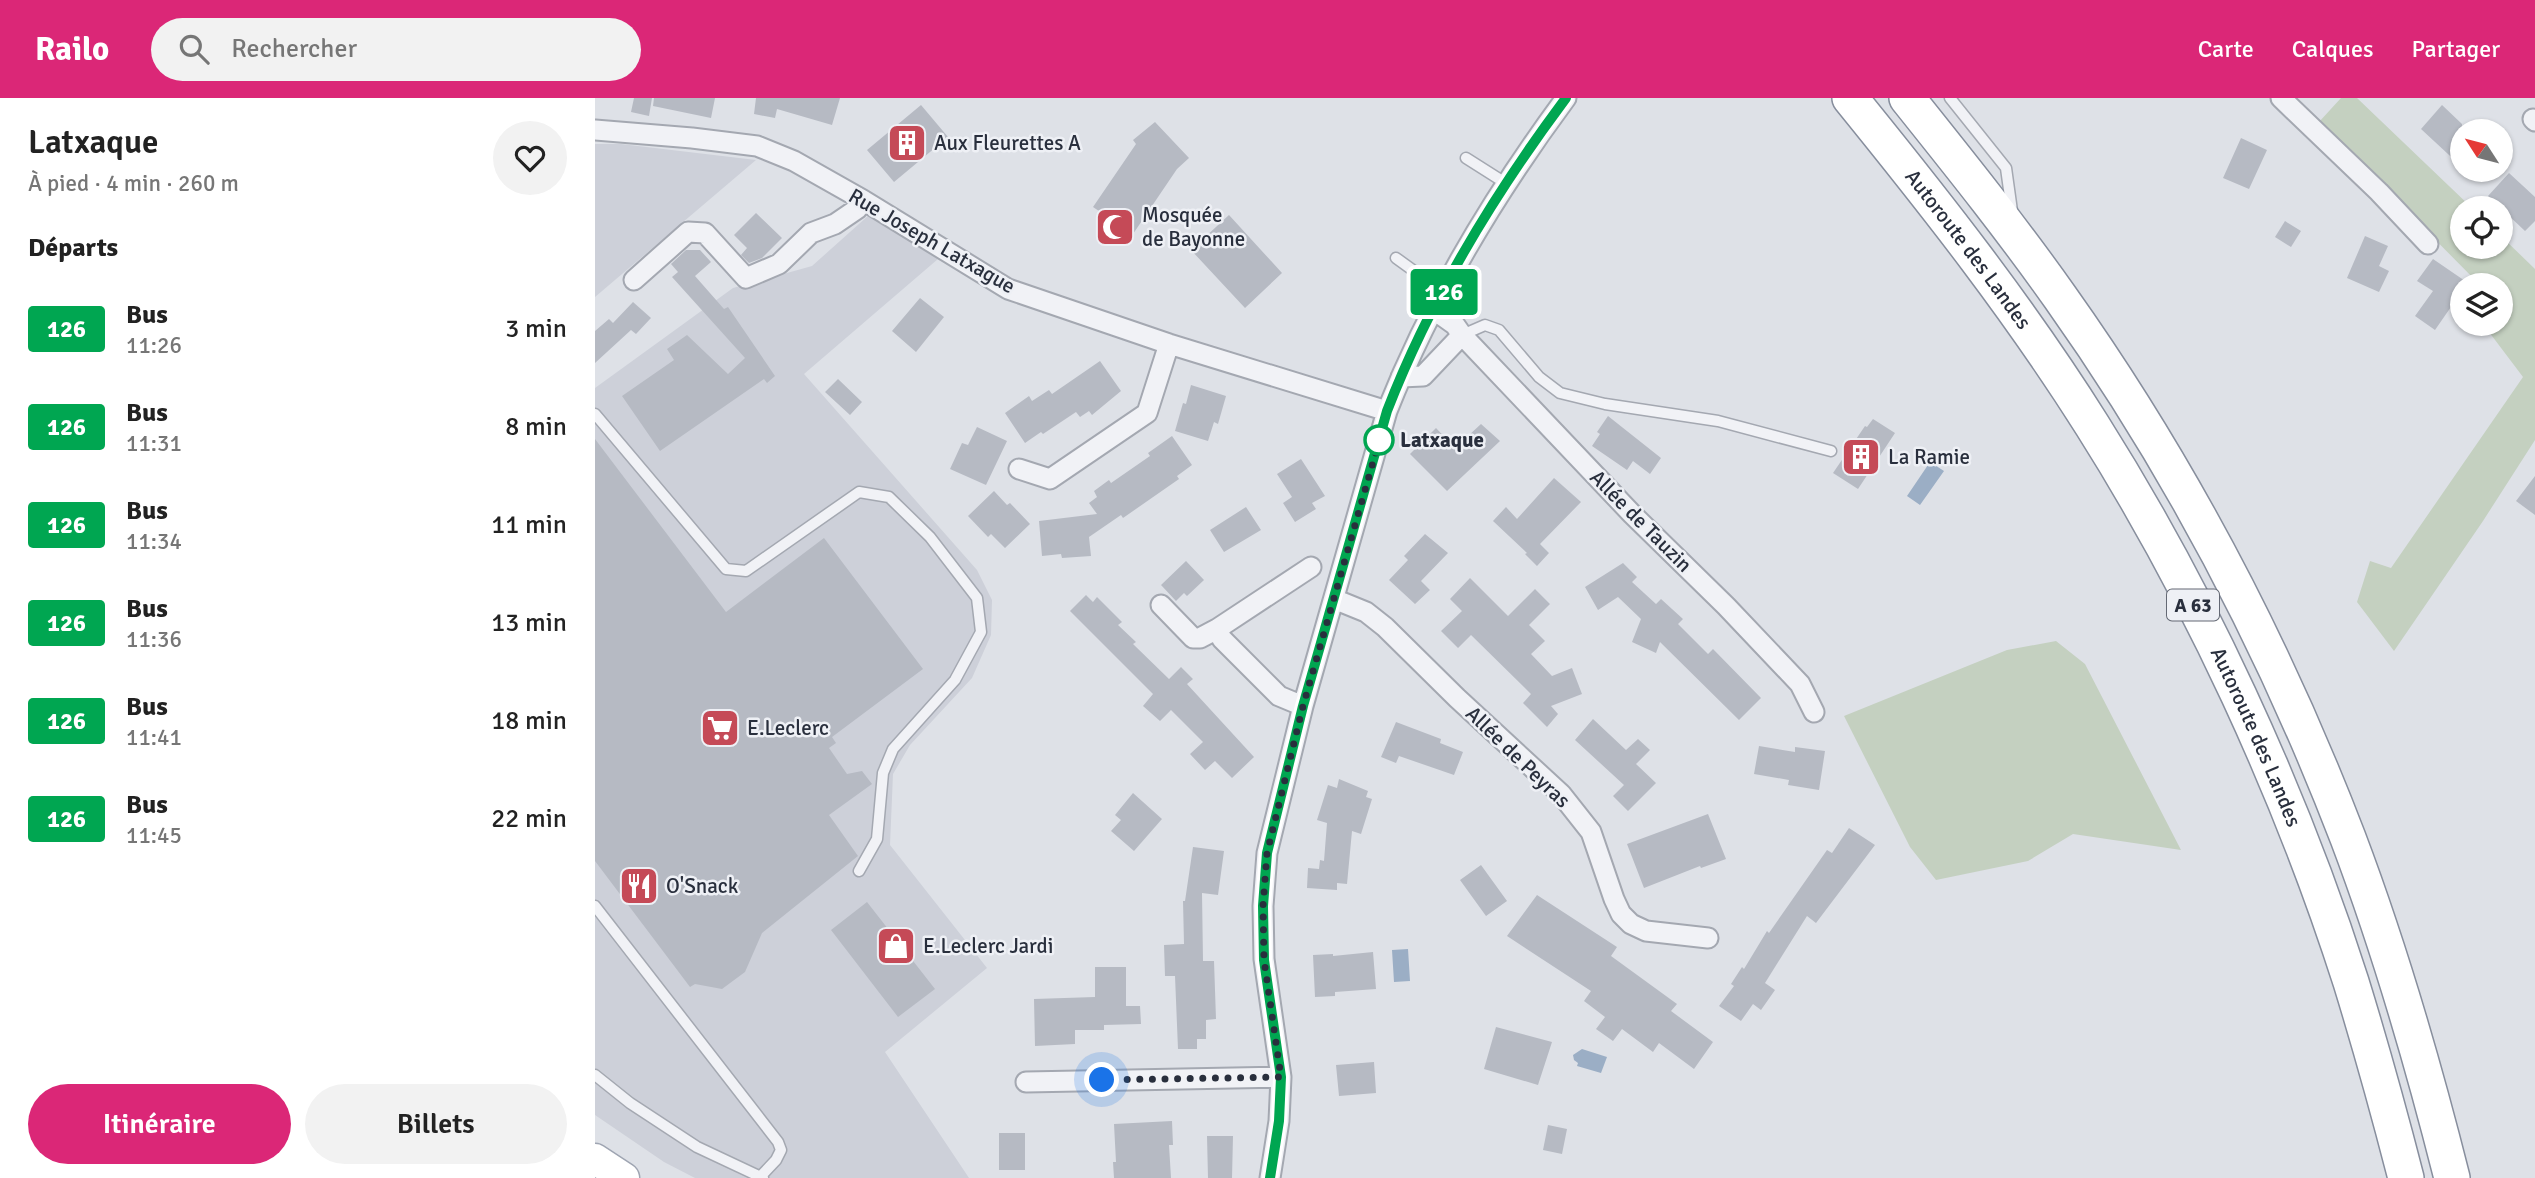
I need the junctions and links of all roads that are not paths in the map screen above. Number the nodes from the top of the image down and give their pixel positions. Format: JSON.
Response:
{"nodes":[{"id":1,"x":1566,"y":98,"type":"edge"},
{"id":2,"x":1850,"y":98,"type":"edge"},
{"id":3,"x":1907,"y":98,"type":"edge"},
{"id":4,"x":1949,"y":98,"type":"edge"},
{"id":5,"x":2281,"y":98,"type":"edge"},
{"id":6,"x":595,"y":130,"type":"edge"},
{"id":7,"x":1466,"y":158,"type":"dead end"},
{"id":8,"x":1507,"y":184,"type":"junction"},
{"id":9,"x":863,"y":200,"type":"junction"},
{"id":10,"x":2016,"y":236,"type":"junction"},
{"id":11,"x":2428,"y":244,"type":"dead end"},
{"id":12,"x":1396,"y":258,"type":"dead end"},
{"id":13,"x":634,"y":280,"type":"dead end"},
{"id":14,"x":1443,"y":293,"type":"junction"},
{"id":15,"x":1434,"y":310,"type":"junction"},
{"id":16,"x":1461,"y":335,"type":"junction"},
{"id":17,"x":1169,"y":344,"type":"junction"},
{"id":18,"x":1401,"y":377,"type":"junction"},
{"id":19,"x":1387,"y":411,"type":"junction"},
{"id":20,"x":595,"y":414,"type":"edge"},
{"id":21,"x":1831,"y":451,"type":"dead end"},
{"id":22,"x":1019,"y":469,"type":"dead end"},
{"id":23,"x":1311,"y":567,"type":"dead end"},
{"id":24,"x":1334,"y":599,"type":"junction"},
{"id":25,"x":1161,"y":605,"type":"dead end"},
{"id":26,"x":1217,"y":629,"type":"junction"},
{"id":27,"x":1303,"y":706,"type":"junction"},
{"id":28,"x":1814,"y":712,"type":"dead end"},
{"id":29,"x":859,"y":871,"type":"dead end"},
{"id":30,"x":595,"y":906,"type":"edge"},
{"id":31,"x":1708,"y":938,"type":"dead end"},
{"id":32,"x":595,"y":1075,"type":"edge"},
{"id":33,"x":1281,"y":1077,"type":"junction"},
{"id":34,"x":1026,"y":1082,"type":"dead end"},
{"id":35,"x":595,"y":1159,"type":"edge"},
{"id":36,"x":761,"y":1177,"type":"edge"},
{"id":37,"x":624,"y":1178,"type":"edge"},
{"id":38,"x":1270,"y":1178,"type":"edge"},
{"id":39,"x":2406,"y":1178,"type":"edge"},
{"id":40,"x":2452,"y":1178,"type":"edge"}],
"edges":[{"from":1,"to":8,"type":"street"},
{"from":2,"to":39,"type":"highway","name":"Autoroute des Landes","number":"A 63"},
{"from":3,"to":10,"type":"highway","name":"Autoroute des Landes","number":"A 63"},
{"from":4,"to":10,"type":"lane"},
{"from":5,"to":11,"type":"street"},
{"from":6,"to":9,"type":"street","name":"Rue Joseph Latxague"},
{"from":7,"to":8,"type":"lane"},
{"from":8,"to":14,"type":"street"},
{"from":9,"to":13,"type":"street"},
{"from":9,"to":17,"type":"street","name":"Rue Joseph Latxague"},
{"from":10,"to":40,"type":"highway","name":"Autoroute des Landes","number":"A 63"},
{"from":12,"to":14,"type":"lane"},
{"from":14,"to":15,"type":"street"},
{"from":15,"to":16,"type":"street","name":"Allée de Tauzin"},
{"from":15,"to":18,"type":"street"},
{"from":16,"to":18,"type":"street"},
{"from":16,"to":21,"type":"lane"},
{"from":16,"to":28,"type":"street","name":"Allée de Tauzin"},
{"from":17,"to":19,"type":"street","name":"Rue Joseph Latxague"},
{"from":17,"to":22,"type":"street"},
{"from":18,"to":19,"type":"street"},
{"from":19,"to":24,"type":"street"},
{"from":20,"to":29,"type":"lane"},
{"from":23,"to":26,"type":"street"},
{"from":24,"to":27,"type":"street"},
{"from":24,"to":31,"type":"street","name":"Allée de Peyras"},
{"from":25,"to":26,"type":"street"},
{"from":26,"to":27,"type":"street"},
{"from":27,"to":33,"type":"street"},
{"from":30,"to":36,"type":"lane"},
{"from":32,"to":36,"type":"lane"},
{"from":33,"to":34,"type":"street"},
{"from":33,"to":38,"type":"street"},
{"from":35,"to":37,"type":"main road"}]}
